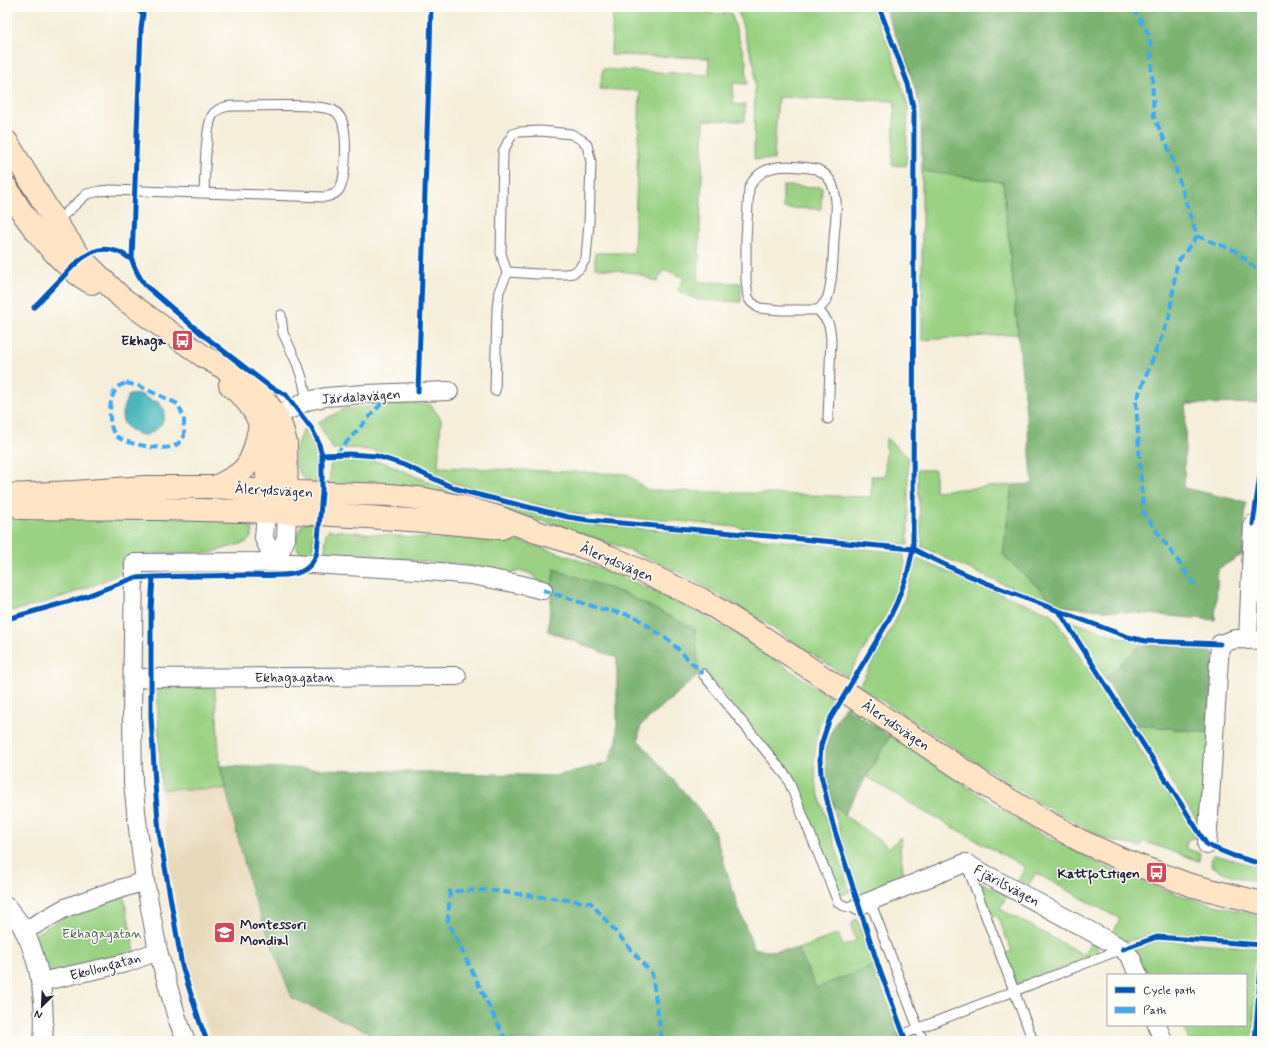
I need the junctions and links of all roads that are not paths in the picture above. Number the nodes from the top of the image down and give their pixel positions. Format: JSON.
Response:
{"nodes":[{"id":1,"x":7,"y":142,"type":"edge"},
{"id":2,"x":7,"y":188,"type":"edge"},
{"id":3,"x":204,"y":193,"type":"junction"},
{"id":4,"x":49,"y":230,"type":"junction"},
{"id":5,"x":509,"y":272,"type":"junction"},
{"id":6,"x":818,"y":310,"type":"junction"},
{"id":7,"x":280,"y":315,"type":"dead end"},
{"id":8,"x":449,"y":391,"type":"dead end"},
{"id":9,"x":495,"y":392,"type":"dead end"},
{"id":10,"x":307,"y":401,"type":"junction"},
{"id":11,"x":828,"y":419,"type":"dead end"},
{"id":12,"x":268,"y":420,"type":"junction"},
{"id":13,"x":215,"y":487,"type":"junction"},
{"id":14,"x":277,"y":491,"type":"junction"},
{"id":15,"x":7,"y":495,"type":"edge"},
{"id":16,"x":7,"y":508,"type":"edge"},
{"id":17,"x":277,"y":513,"type":"junction"},
{"id":18,"x":1253,"y":524,"type":"dead end"},
{"id":19,"x":536,"y":532,"type":"junction"},
{"id":20,"x":275,"y":562,"type":"junction"},
{"id":21,"x":543,"y":590,"type":"dead end"},
{"id":22,"x":1255,"y":640,"type":"edge"},
{"id":23,"x":703,"y":674,"type":"dead end"},
{"id":24,"x":457,"y":676,"type":"dead end"},
{"id":25,"x":133,"y":678,"type":"junction"},
{"id":26,"x":1207,"y":845,"type":"dead end"},
{"id":27,"x":965,"y":863,"type":"junction"},
{"id":28,"x":145,"y":881,"type":"junction"},
{"id":29,"x":1262,"y":903,"type":"edge"},
{"id":30,"x":864,"y":904,"type":"junction"},
{"id":31,"x":7,"y":907,"type":"edge"},
{"id":32,"x":24,"y":931,"type":"junction"},
{"id":33,"x":1123,"y":949,"type":"junction"},
{"id":34,"x":158,"y":951,"type":"junction"},
{"id":35,"x":1138,"y":974,"type":"edge"},
{"id":36,"x":40,"y":982,"type":"junction"},
{"id":37,"x":1014,"y":991,"type":"junction"},
{"id":38,"x":1157,"y":1026,"type":"edge"},
{"id":39,"x":918,"y":1028,"type":"junction"},
{"id":40,"x":904,"y":1034,"type":"dead end"},
{"id":41,"x":43,"y":1041,"type":"edge"},
{"id":42,"x":186,"y":1041,"type":"edge"},
{"id":43,"x":923,"y":1041,"type":"edge"},
{"id":44,"x":1033,"y":1041,"type":"edge"},
{"id":45,"x":1163,"y":1041,"type":"edge"}],
"edges":[{"from":1,"to":4,"type":"main road"},
{"from":2,"to":4,"type":"main road"},
{"from":3,"to":3,"type":"lane"},
{"from":3,"to":4,"type":"lane"},
{"from":4,"to":12,"type":"main road"},
{"from":5,"to":5,"type":"lane"},
{"from":5,"to":9,"type":"lane"},
{"from":6,"to":6,"type":"lane"},
{"from":6,"to":11,"type":"lane"},
{"from":7,"to":10,"type":"lane"},
{"from":8,"to":10,"type":"street","name":"Järdalavägen"},
{"from":10,"to":12,"type":"street","name":"Järdalavägen"},
{"from":12,"to":13,"type":"main road"},
{"from":12,"to":14,"type":"main road"},
{"from":13,"to":14,"type":"main road","name":"Ålerydsvägen"},
{"from":13,"to":15,"type":"main road","name":"Ålerydsvägen"},
{"from":14,"to":17,"type":"main road"},
{"from":14,"to":19,"type":"main road","name":"Ålerydsvägen"},
{"from":16,"to":17,"type":"main road","name":"Ålerydsvägen"},
{"from":17,"to":19,"type":"main road","name":"Ålerydsvägen"},
{"from":17,"to":20,"type":"street"},
{"from":18,"to":22,"type":"street"},
{"from":19,"to":29,"type":"main road","name":"Ålerydsvägen"},
{"from":20,"to":21,"type":"street"},
{"from":20,"to":25,"type":"street"},
{"from":22,"to":26,"type":"street"},
{"from":23,"to":30,"type":"lane"},
{"from":24,"to":25,"type":"street","name":"Ekhagagatan"},
{"from":25,"to":28,"type":"street"},
{"from":27,"to":30,"type":"street","name":"Fjärilsvägen"},
{"from":27,"to":33,"type":"street","name":"Fjärilsvägen"},
{"from":27,"to":37,"type":"lane"},
{"from":28,"to":32,"type":"street"},
{"from":28,"to":34,"type":"street"},
{"from":30,"to":39,"type":"lane"},
{"from":31,"to":32,"type":"street"},
{"from":32,"to":36,"type":"street"},
{"from":33,"to":35,"type":"street","name":"Fjärilsvägen"},
{"from":33,"to":37,"type":"lane"},
{"from":34,"to":36,"type":"street","name":"Ekollongatan"},
{"from":34,"to":42,"type":"street"},
{"from":36,"to":41,"type":"street"},
{"from":37,"to":39,"type":"lane"},
{"from":37,"to":44,"type":"lane"},
{"from":38,"to":45,"type":"street"},
{"from":39,"to":40,"type":"lane"},
{"from":39,"to":43,"type":"lane"}]}
